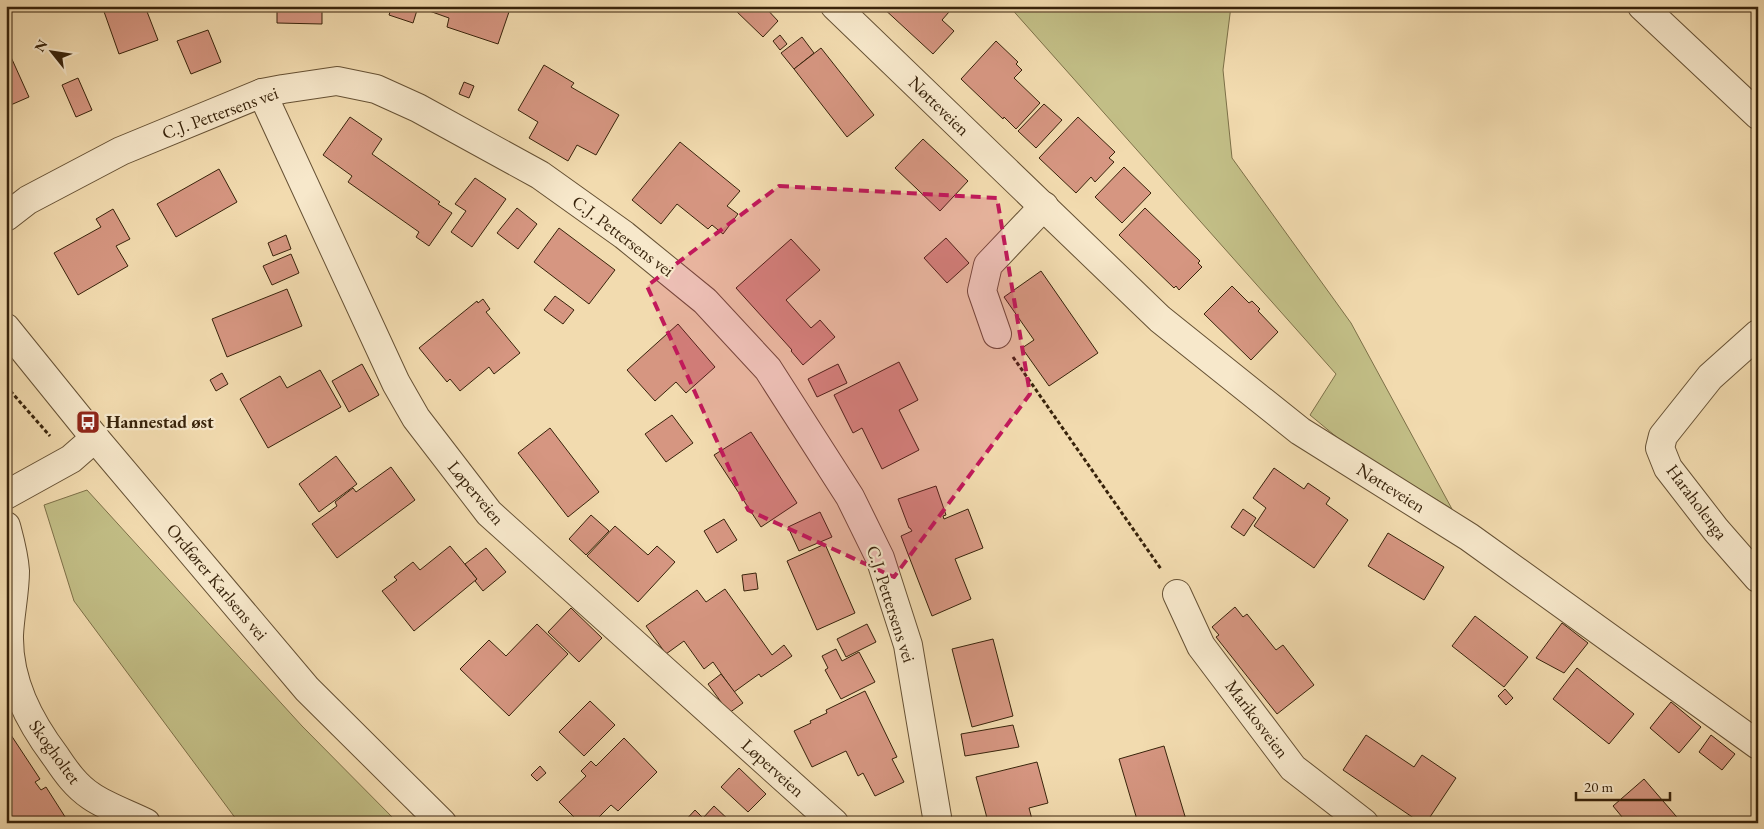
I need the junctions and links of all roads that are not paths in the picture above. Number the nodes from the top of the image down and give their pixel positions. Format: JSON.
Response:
{"nodes":[{"id":1,"x":835,"y":6,"type":"edge"},
{"id":2,"x":1642,"y":6,"type":"edge"},
{"id":3,"x":262,"y":93,"type":"junction"},
{"id":4,"x":1758,"y":115,"type":"edge"},
{"id":5,"x":1044,"y":206,"type":"junction"},
{"id":6,"x":6,"y":217,"type":"edge"},
{"id":7,"x":6,"y":328,"type":"edge"},
{"id":8,"x":997,"y":334,"type":"road end"},
{"id":9,"x":1758,"y":334,"type":"edge"},
{"id":10,"x":95,"y":438,"type":"junction"},
{"id":11,"x":6,"y":495,"type":"edge"},
{"id":12,"x":6,"y":526,"type":"edge"},
{"id":13,"x":1758,"y":578,"type":"edge"},
{"id":14,"x":1177,"y":594,"type":"road end"},
{"id":15,"x":1758,"y":745,"type":"edge"},
{"id":16,"x":146,"y":823,"type":"edge"},
{"id":17,"x":442,"y":823,"type":"edge"},
{"id":18,"x":834,"y":823,"type":"edge"},
{"id":19,"x":938,"y":823,"type":"edge"},
{"id":20,"x":1364,"y":823,"type":"edge"}],
"edges":[{"from":1,"to":5,"type":"street","name":"Nøtteveien"},
{"from":2,"to":4,"type":"street"},
{"from":3,"to":6,"type":"street","name":"C.J. Pettersens vei"},
{"from":3,"to":18,"type":"street","name":"Løperveien"},
{"from":3,"to":19,"type":"street","name":"C.J. Pettersens vei"},
{"from":5,"to":8,"type":"street"},
{"from":5,"to":15,"type":"street","name":"Nøtteveien"},
{"from":7,"to":10,"type":"street","name":"Ordfører Karlsens vei"},
{"from":9,"to":13,"type":"street","name":"Haraholenga"},
{"from":10,"to":11,"type":"street"},
{"from":10,"to":17,"type":"street","name":"Ordfører Karlsens vei"},
{"from":12,"to":16,"type":"street","name":"Skogholtet"},
{"from":14,"to":20,"type":"street","name":"Marikosveien"}]}
